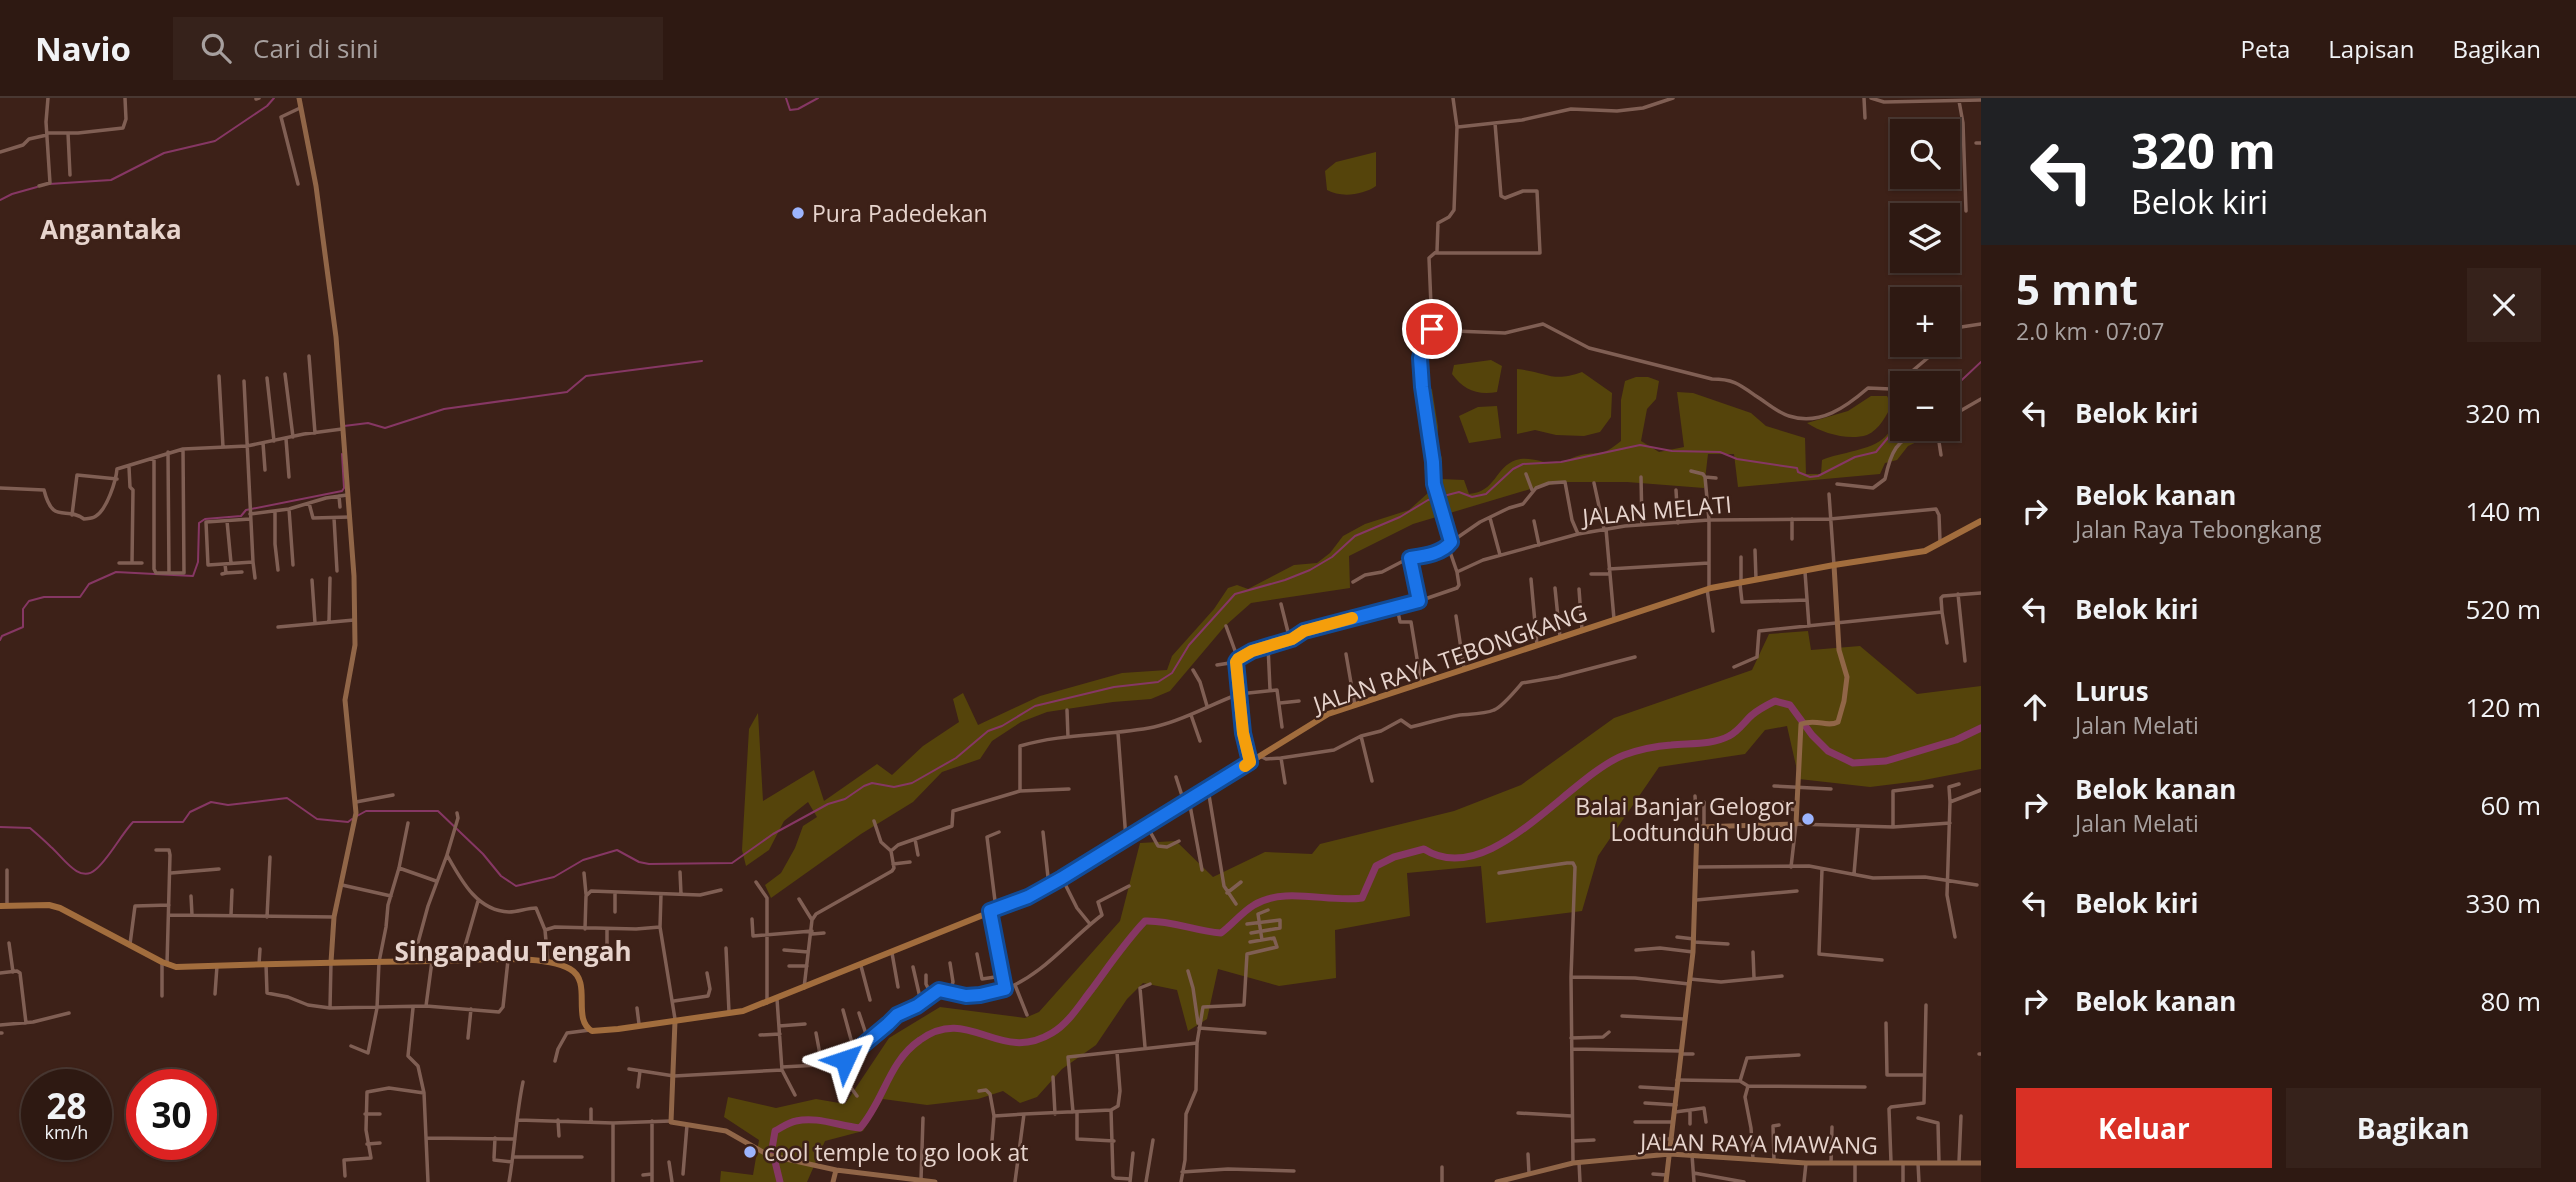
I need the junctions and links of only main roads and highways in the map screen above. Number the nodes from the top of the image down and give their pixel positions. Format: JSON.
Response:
{"nodes":[{"id":1,"x":299,"y":98,"type":"edge"},
{"id":2,"x":1981,"y":521,"type":"edge"},
{"id":3,"x":1834,"y":565,"type":"junction"},
{"id":4,"x":4,"y":905,"type":"edge"},
{"id":5,"x":331,"y":962,"type":"junction"},
{"id":6,"x":675,"y":1021,"type":"junction"},
{"id":7,"x":1670,"y":1154,"type":"junction"},
{"id":8,"x":1981,"y":1163,"type":"edge"},
{"id":9,"x":836,"y":1170,"type":"junction"},
{"id":10,"x":1667,"y":1179,"type":"edge"},
{"id":11,"x":921,"y":1181,"type":"edge"},
{"id":12,"x":833,"y":1182,"type":"edge"},
{"id":13,"x":935,"y":1182,"type":"edge"},
{"id":14,"x":1497,"y":1182,"type":"edge"}],
"edges":[{"from":1,"to":5,"type":"main road"},
{"from":2,"to":3,"type":"main road","name":"JALAN RAYA TEBONGKANG"},
{"from":3,"to":6,"type":"main road","name":"JALAN RAYA TEBONGKANG"},
{"from":3,"to":7,"type":"main road"},
{"from":4,"to":5,"type":"main road"},
{"from":5,"to":6,"type":"main road","name":"JALAN RAYA TEBONGKANG"},
{"from":6,"to":9,"type":"main road"},
{"from":7,"to":8,"type":"main road","name":"JALAN RAYA MAWANG"},
{"from":7,"to":10,"type":"main road"},
{"from":7,"to":14,"type":"main road","name":"JALAN RAYA MAWANG"},
{"from":9,"to":11,"type":"main road"},
{"from":9,"to":12,"type":"main road"},
{"from":11,"to":13,"type":"main road"}]}
